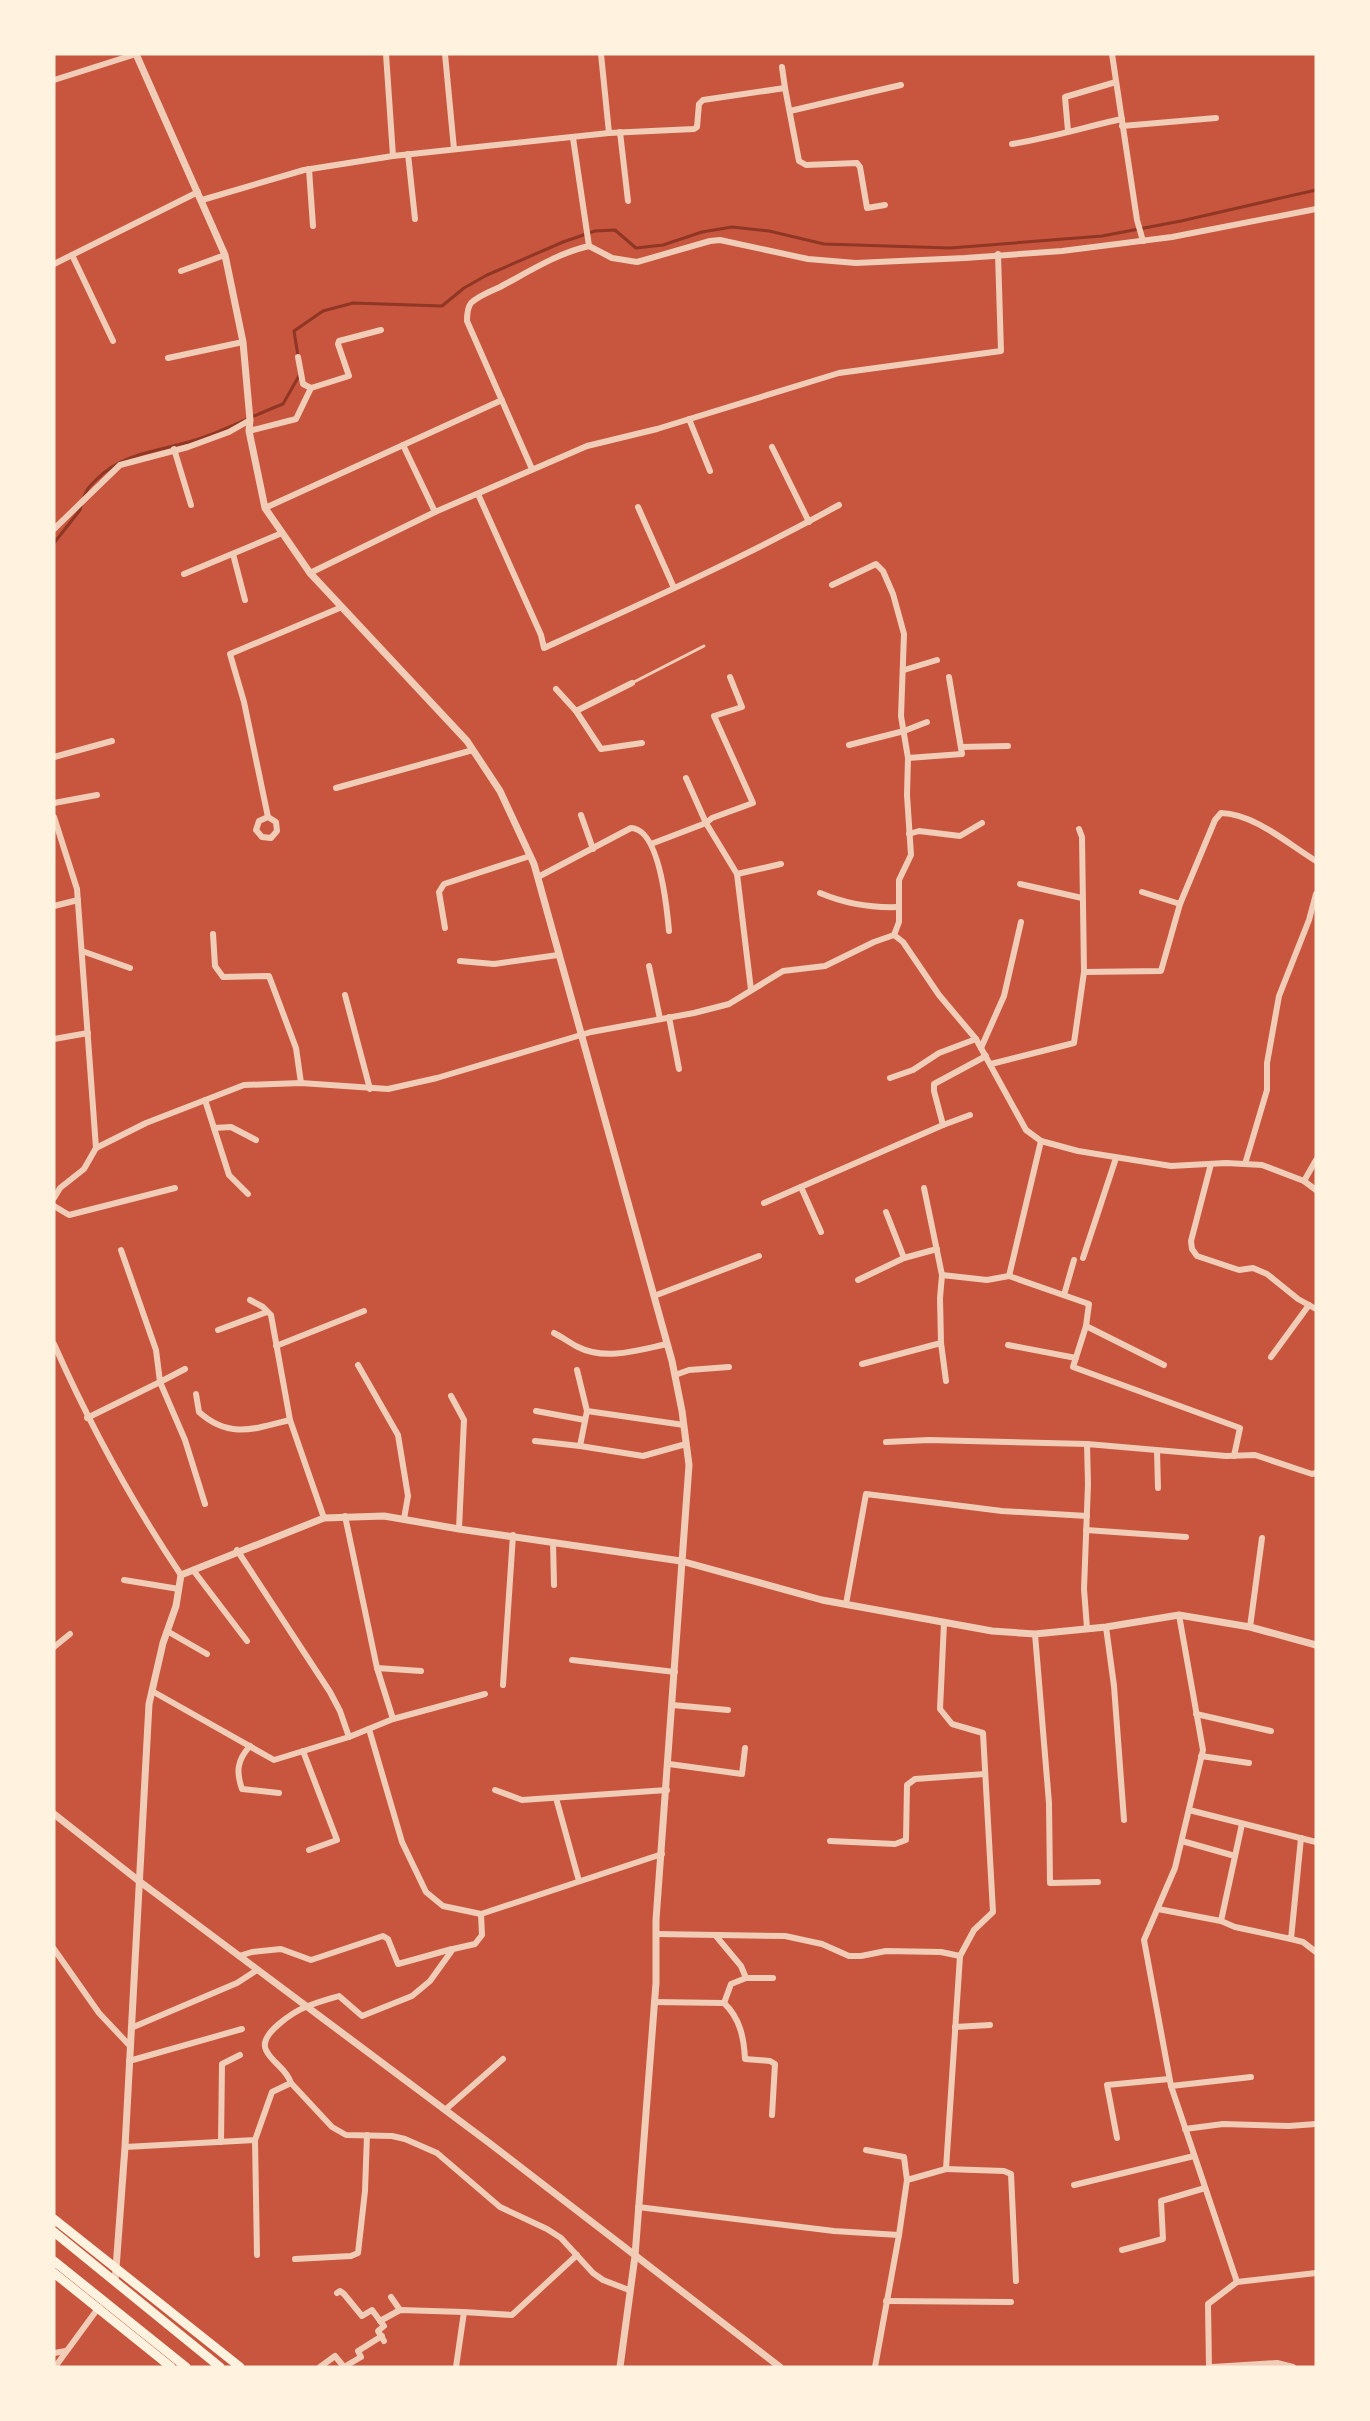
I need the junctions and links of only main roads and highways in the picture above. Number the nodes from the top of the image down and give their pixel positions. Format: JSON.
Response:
{"nodes":[{"id":1,"x":54,"y":2219,"type":"edge"},
{"id":2,"x":54,"y":2232,"type":"edge"},
{"id":3,"x":54,"y":2261,"type":"edge"},
{"id":4,"x":54,"y":2273,"type":"edge"},
{"id":5,"x":100,"y":2304,"type":"junction"},
{"id":6,"x":171,"y":2367,"type":"edge"},
{"id":7,"x":186,"y":2367,"type":"edge"},
{"id":8,"x":220,"y":2367,"type":"edge"},
{"id":9,"x":240,"y":2367,"type":"edge"}],
"edges":[{"from":1,"to":9,"type":"highway"},
{"from":2,"to":8,"type":"highway"},
{"from":3,"to":5,"type":"highway"},
{"from":4,"to":5,"type":"highway"},
{"from":5,"to":6,"type":"highway"},
{"from":5,"to":7,"type":"highway"}]}
